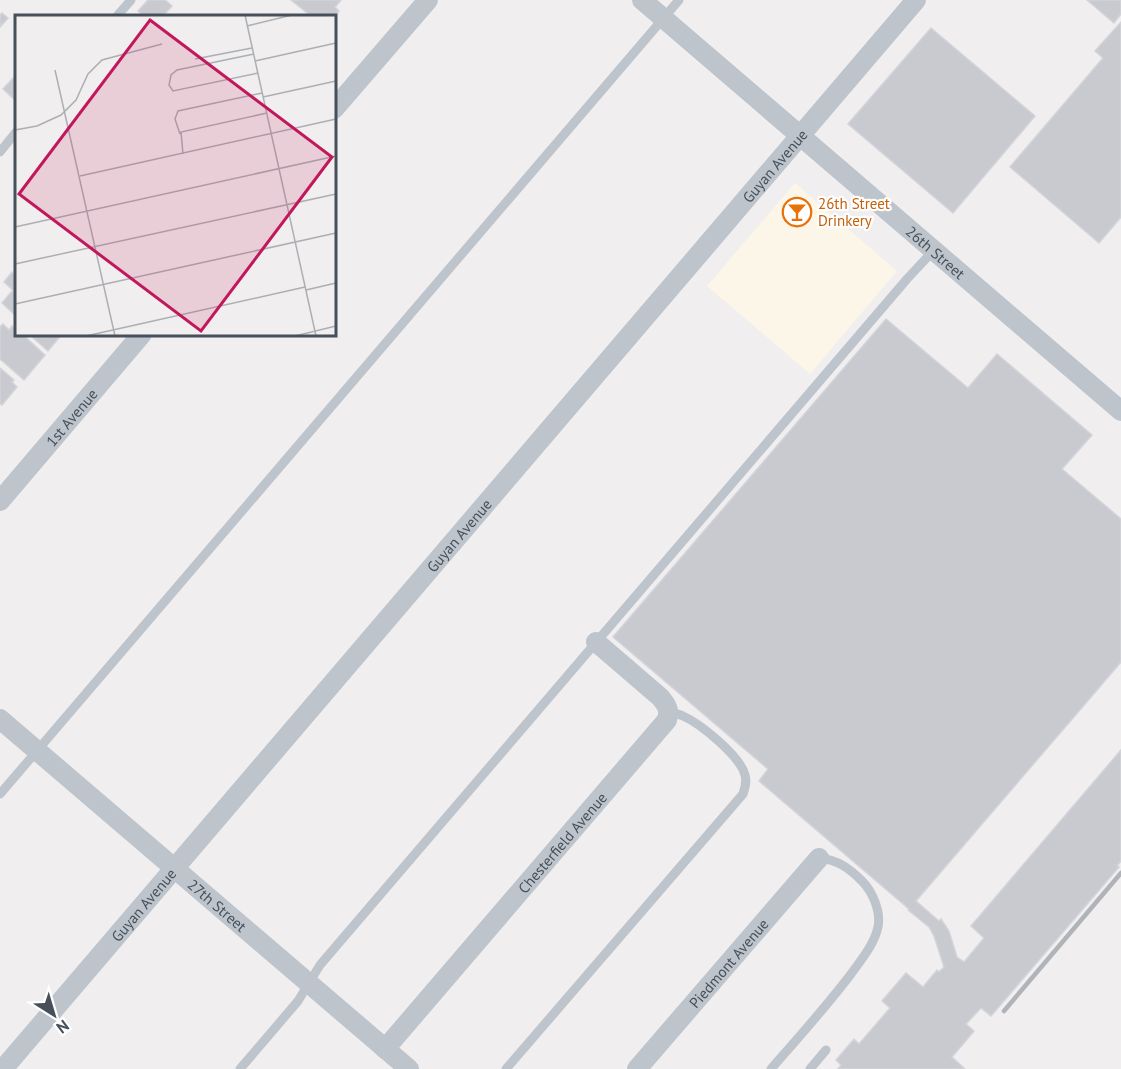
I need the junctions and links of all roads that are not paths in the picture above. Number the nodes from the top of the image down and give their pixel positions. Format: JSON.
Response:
{"nodes":[{"id":1,"x":131,"y":0,"type":"edge"},
{"id":2,"x":428,"y":0,"type":"edge"},
{"id":3,"x":642,"y":0,"type":"edge"},
{"id":4,"x":679,"y":0,"type":"edge"},
{"id":5,"x":916,"y":0,"type":"edge"},
{"id":6,"x":118,"y":15,"type":"edge"},
{"id":7,"x":663,"y":18,"type":"junction"},
{"id":8,"x":336,"y":108,"type":"edge"},
{"id":9,"x":15,"y":133,"type":"edge"},
{"id":10,"x":800,"y":135,"type":"junction"},
{"id":11,"x":0,"y":152,"type":"edge"},
{"id":12,"x":934,"y":250,"type":"junction"},
{"id":13,"x":140,"y":336,"type":"edge"},
{"id":14,"x":1121,"y":411,"type":"edge"},
{"id":15,"x":0,"y":501,"type":"edge"},
{"id":16,"x":596,"y":642,"type":"junction"},
{"id":17,"x":669,"y":712,"type":"junction"},
{"id":18,"x":0,"y":719,"type":"edge"},
{"id":19,"x":37,"y":750,"type":"junction"},
{"id":20,"x":0,"y":794,"type":"edge"},
{"id":21,"x":819,"y":858,"type":"joint"},
{"id":22,"x":174,"y":869,"type":"junction"},
{"id":23,"x":310,"y":983,"type":"junction"},
{"id":24,"x":385,"y":1049,"type":"junction"},
{"id":25,"x":826,"y":1050,"type":"dead end"},
{"id":26,"x":3,"y":1069,"type":"edge"},
{"id":27,"x":240,"y":1069,"type":"edge"},
{"id":28,"x":409,"y":1069,"type":"edge"},
{"id":29,"x":506,"y":1069,"type":"edge"},
{"id":30,"x":637,"y":1069,"type":"edge"},
{"id":31,"x":771,"y":1069,"type":"edge"},
{"id":32,"x":810,"y":1069,"type":"edge"}],
"edges":[{"from":1,"to":6,"type":"lane"},
{"from":2,"to":8,"type":"street"},
{"from":3,"to":7,"type":"street","name":"26th Street"},
{"from":4,"to":7,"type":"lane"},
{"from":5,"to":10,"type":"street","name":"Guyan Avenue"},
{"from":7,"to":10,"type":"street","name":"26th Street"},
{"from":7,"to":19,"type":"lane"},
{"from":9,"to":11,"type":"lane"},
{"from":10,"to":12,"type":"street","name":"26th Street"},
{"from":10,"to":22,"type":"street","name":"Guyan Avenue"},
{"from":12,"to":14,"type":"street","name":"26th Street"},
{"from":12,"to":16,"type":"lane"},
{"from":13,"to":15,"type":"street","name":"1st Avenue"},
{"from":16,"to":17,"type":"street"},
{"from":16,"to":23,"type":"lane"},
{"from":17,"to":24,"type":"street","name":"Chesterfield Avenue"},
{"from":17,"to":29,"type":"lane"},
{"from":18,"to":19,"type":"street","name":"27th Street"},
{"from":19,"to":20,"type":"lane"},
{"from":19,"to":22,"type":"street","name":"27th Street"},
{"from":21,"to":30,"type":"street","name":"Piedmont Avenue"},
{"from":21,"to":31,"type":"lane"},
{"from":22,"to":23,"type":"street","name":"27th Street"},
{"from":22,"to":26,"type":"street","name":"Guyan Avenue"},
{"from":23,"to":24,"type":"street","name":"27th Street"},
{"from":23,"to":27,"type":"lane"},
{"from":24,"to":28,"type":"street","name":"27th Street"},
{"from":25,"to":32,"type":"lane"}]}
